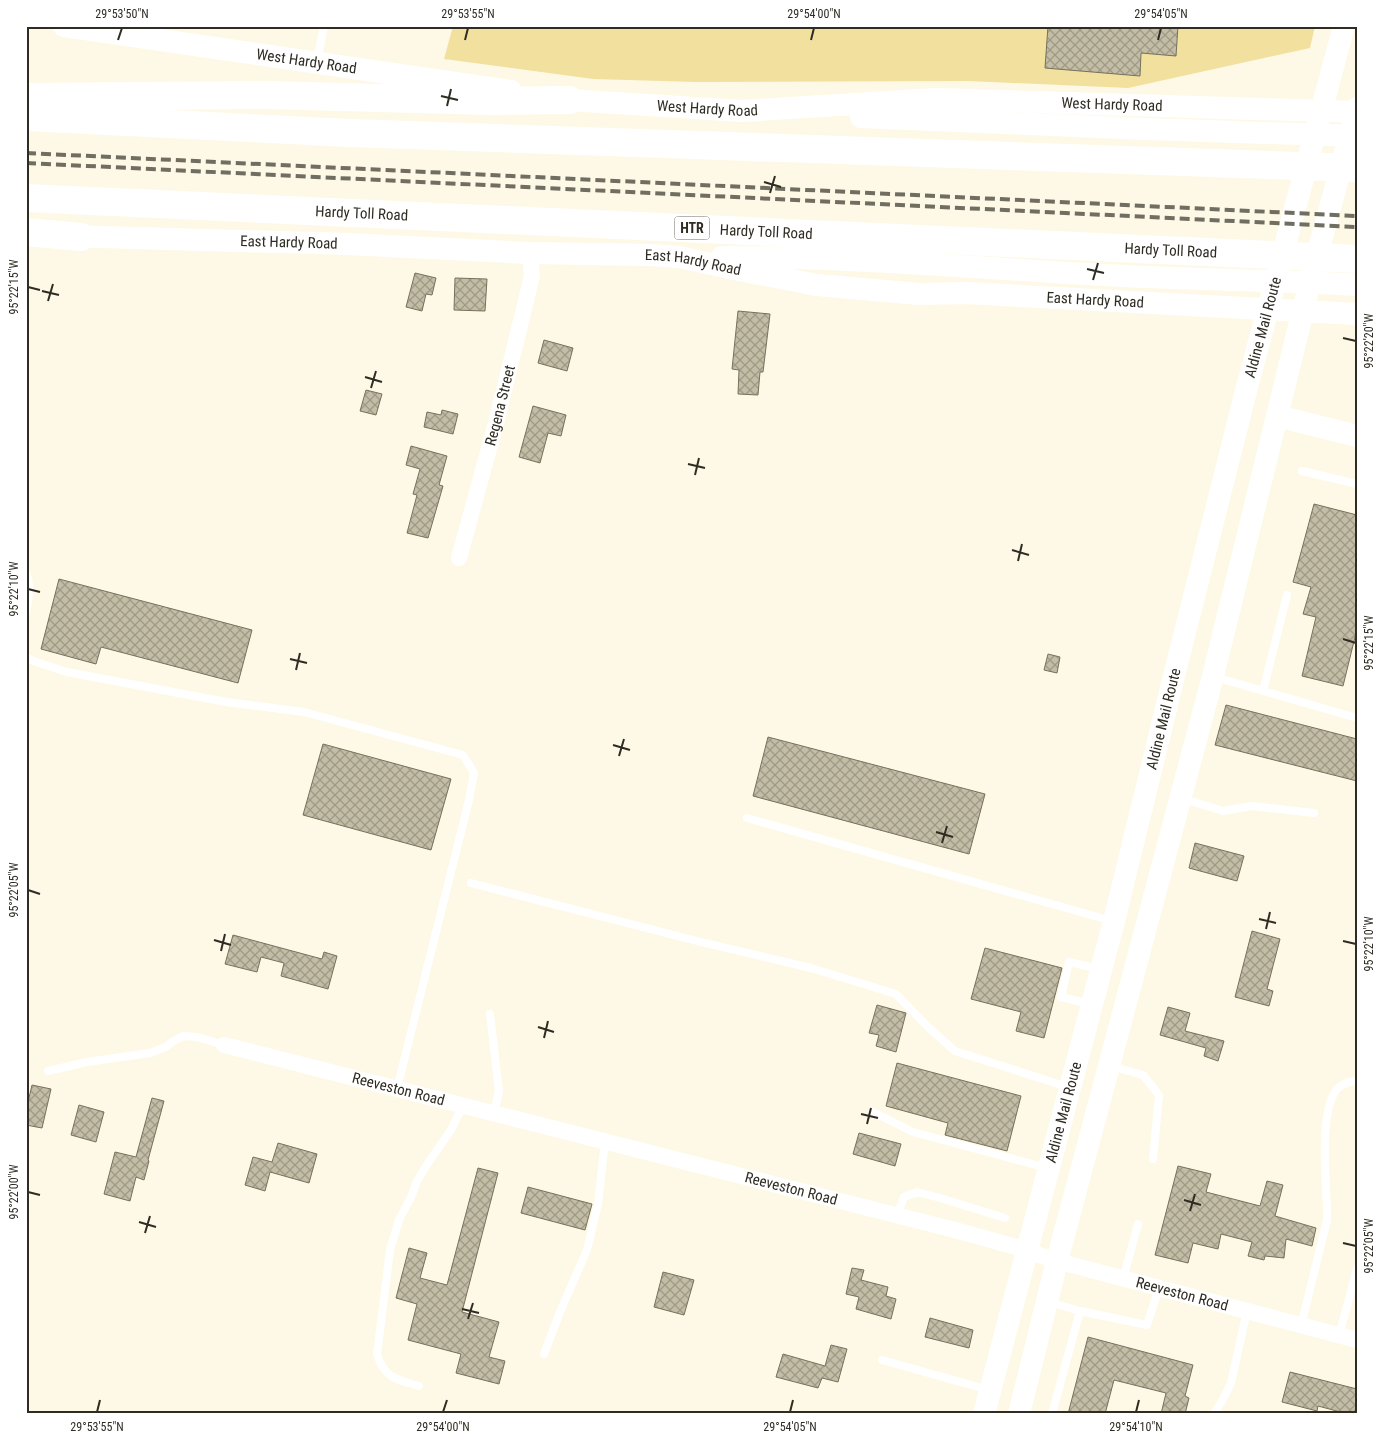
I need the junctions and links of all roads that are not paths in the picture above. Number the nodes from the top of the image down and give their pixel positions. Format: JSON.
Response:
{"nodes":[{"id":1,"x":64,"y":26,"type":"edge"},
{"id":2,"x":324,"y":26,"type":"edge"},
{"id":3,"x":1344,"y":29,"type":"edge"},
{"id":4,"x":317,"y":63,"type":"junction"},
{"id":5,"x":26,"y":98,"type":"edge"},
{"id":6,"x":569,"y":100,"type":"junction"},
{"id":7,"x":1357,"y":110,"type":"edge"},
{"id":8,"x":742,"y":111,"type":"junction"},
{"id":9,"x":26,"y":117,"type":"edge"},
{"id":10,"x":1315,"y":135,"type":"junction"},
{"id":11,"x":1353,"y":136,"type":"edge"},
{"id":12,"x":1357,"y":168,"type":"edge"},
{"id":13,"x":26,"y":198,"type":"edge"},
{"id":14,"x":26,"y":234,"type":"edge"},
{"id":15,"x":81,"y":237,"type":"joint"},
{"id":16,"x":530,"y":253,"type":"junction"},
{"id":17,"x":679,"y":257,"type":"junction"},
{"id":18,"x":1357,"y":259,"type":"edge"},
{"id":19,"x":1276,"y":281,"type":"junction"},
{"id":20,"x":1310,"y":282,"type":"junction"},
{"id":21,"x":1357,"y":285,"type":"edge"},
{"id":22,"x":1357,"y":314,"type":"edge"},
{"id":23,"x":1277,"y":416,"type":"junction"},
{"id":24,"x":1357,"y":436,"type":"edge"},
{"id":25,"x":1302,"y":470,"type":"dead end"},
{"id":26,"x":1357,"y":484,"type":"edge"},
{"id":27,"x":459,"y":558,"type":"dead end"},
{"id":28,"x":26,"y":572,"type":"edge"},
{"id":29,"x":1287,"y":595,"type":"dead end"},
{"id":30,"x":26,"y":613,"type":"edge"},
{"id":31,"x":26,"y":657,"type":"edge"},
{"id":32,"x":1176,"y":668,"type":"junction"},
{"id":33,"x":1213,"y":676,"type":"junction"},
{"id":34,"x":1263,"y":690,"type":"junction"},
{"id":35,"x":1357,"y":718,"type":"edge"},
{"id":36,"x":1180,"y":798,"type":"junction"},
{"id":37,"x":1314,"y":813,"type":"dead end"},
{"id":38,"x":747,"y":818,"type":"dead end"},
{"id":39,"x":471,"y":883,"type":"dead end"},
{"id":40,"x":1114,"y":921,"type":"junction"},
{"id":41,"x":1145,"y":930,"type":"junction"},
{"id":42,"x":1100,"y":969,"type":"junction"},
{"id":43,"x":1091,"y":1005,"type":"junction"},
{"id":44,"x":490,"y":1014,"type":"dead end"},
{"id":45,"x":224,"y":1045,"type":"joint"},
{"id":46,"x":1109,"y":1066,"type":"junction"},
{"id":47,"x":48,"y":1071,"type":"dead end"},
{"id":48,"x":1357,"y":1081,"type":"edge"},
{"id":49,"x":1070,"y":1087,"type":"junction"},
{"id":50,"x":397,"y":1089,"type":"junction"},
{"id":51,"x":462,"y":1105,"type":"junction"},
{"id":52,"x":873,"y":1112,"type":"dead end"},
{"id":53,"x":494,"y":1113,"type":"junction"},
{"id":54,"x":606,"y":1142,"type":"junction"},
{"id":55,"x":1153,"y":1159,"type":"dead end"},
{"id":56,"x":1049,"y":1169,"type":"junction"},
{"id":57,"x":897,"y":1215,"type":"junction"},
{"id":58,"x":1005,"y":1218,"type":"dead end"},
{"id":59,"x":1138,"y":1224,"type":"dead end"},
{"id":60,"x":1027,"y":1251,"type":"junction"},
{"id":61,"x":1057,"y":1261,"type":"junction"},
{"id":62,"x":1357,"y":1269,"type":"edge"},
{"id":63,"x":1123,"y":1279,"type":"junction"},
{"id":64,"x":1159,"y":1288,"type":"junction"},
{"id":65,"x":1047,"y":1302,"type":"junction"},
{"id":66,"x":1080,"y":1311,"type":"junction"},
{"id":67,"x":1247,"y":1311,"type":"junction"},
{"id":68,"x":1301,"y":1326,"type":"junction"},
{"id":69,"x":1339,"y":1336,"type":"junction"},
{"id":70,"x":1357,"y":1340,"type":"edge"},
{"id":71,"x":544,"y":1354,"type":"dead end"},
{"id":72,"x":882,"y":1360,"type":"dead end"},
{"id":73,"x":419,"y":1386,"type":"dead end"},
{"id":74,"x":990,"y":1390,"type":"junction"},
{"id":75,"x":984,"y":1414,"type":"edge"},
{"id":76,"x":1019,"y":1414,"type":"edge"},
{"id":77,"x":1052,"y":1414,"type":"edge"},
{"id":78,"x":1214,"y":1414,"type":"edge"}],
"edges":[{"from":1,"to":4,"type":"main road","name":"West Hardy Road"},
{"from":2,"to":4,"type":"lane"},
{"from":3,"to":10,"type":"main road","name":"Aldine Mail Route"},
{"from":4,"to":6,"type":"main road","name":"West Hardy Road"},
{"from":5,"to":6,"type":"highway"},
{"from":6,"to":8,"type":"main road","name":"West Hardy Road"},
{"from":7,"to":8,"type":"main road","name":"West Hardy Road"},
{"from":7,"to":11,"type":"main road"},
{"from":8,"to":10,"type":"main road"},
{"from":9,"to":12,"type":"highway"},
{"from":10,"to":11,"type":"main road"},
{"from":10,"to":19,"type":"main road","name":"Aldine Mail Route"},
{"from":11,"to":20,"type":"main road"},
{"from":13,"to":18,"type":"highway","name":"Hardy Toll Road","number":"HTR"},
{"from":14,"to":15,"type":"highway"},
{"from":15,"to":16,"type":"main road","name":"East Hardy Road"},
{"from":16,"to":17,"type":"main road","name":"East Hardy Road"},
{"from":16,"to":27,"type":"street","name":"Regena Street"},
{"from":17,"to":19,"type":"main road"},
{"from":17,"to":22,"type":"main road","name":"East Hardy Road"},
{"from":19,"to":20,"type":"main road"},
{"from":19,"to":32,"type":"main road","name":"Aldine Mail Route"},
{"from":20,"to":21,"type":"main road"},
{"from":20,"to":23,"type":"main road"},
{"from":23,"to":24,"type":"main road"},
{"from":23,"to":33,"type":"main road"},
{"from":25,"to":26,"type":"lane"},
{"from":28,"to":30,"type":"lane"},
{"from":29,"to":34,"type":"lane"},
{"from":31,"to":50,"type":"lane"},
{"from":32,"to":33,"type":"main road"},
{"from":32,"to":40,"type":"main road","name":"Aldine Mail Route"},
{"from":33,"to":34,"type":"lane"},
{"from":33,"to":36,"type":"main road"},
{"from":34,"to":35,"type":"lane"},
{"from":36,"to":37,"type":"lane"},
{"from":36,"to":41,"type":"main road"},
{"from":38,"to":40,"type":"lane"},
{"from":39,"to":49,"type":"lane"},
{"from":40,"to":41,"type":"main road"},
{"from":40,"to":42,"type":"main road","name":"Aldine Mail Route"},
{"from":41,"to":46,"type":"main road"},
{"from":42,"to":43,"type":"main road","name":"Aldine Mail Route"},
{"from":42,"to":43,"type":"lane"},
{"from":43,"to":49,"type":"main road","name":"Aldine Mail Route"},
{"from":44,"to":53,"type":"lane"},
{"from":45,"to":47,"type":"lane"},
{"from":45,"to":50,"type":"street","name":"Reeveston Road"},
{"from":46,"to":55,"type":"lane"},
{"from":46,"to":61,"type":"main road"},
{"from":48,"to":68,"type":"lane"},
{"from":49,"to":56,"type":"main road","name":"Aldine Mail Route"},
{"from":50,"to":51,"type":"street","name":"Reeveston Road"},
{"from":51,"to":53,"type":"street","name":"Reeveston Road"},
{"from":51,"to":73,"type":"lane"},
{"from":52,"to":56,"type":"lane"},
{"from":53,"to":54,"type":"street","name":"Reeveston Road"},
{"from":54,"to":57,"type":"street","name":"Reeveston Road"},
{"from":54,"to":71,"type":"lane"},
{"from":56,"to":60,"type":"main road","name":"Aldine Mail Route"},
{"from":57,"to":58,"type":"lane"},
{"from":57,"to":60,"type":"street","name":"Reeveston Road"},
{"from":59,"to":63,"type":"lane"},
{"from":60,"to":61,"type":"street","name":"Reeveston Road"},
{"from":60,"to":74,"type":"main road","name":"Aldine Mail Route"},
{"from":61,"to":63,"type":"street","name":"Reeveston Road"},
{"from":61,"to":65,"type":"main road"},
{"from":62,"to":69,"type":"lane"},
{"from":63,"to":64,"type":"street","name":"Reeveston Road"},
{"from":64,"to":66,"type":"lane"},
{"from":64,"to":67,"type":"street","name":"Reeveston Road"},
{"from":65,"to":66,"type":"lane"},
{"from":65,"to":76,"type":"main road"},
{"from":66,"to":77,"type":"lane"},
{"from":67,"to":68,"type":"street","name":"Reeveston Road"},
{"from":67,"to":78,"type":"lane"},
{"from":68,"to":69,"type":"street","name":"Reeveston Road"},
{"from":69,"to":70,"type":"street","name":"Reeveston Road"},
{"from":72,"to":74,"type":"lane"},
{"from":74,"to":75,"type":"main road","name":"Aldine Mail Route"}]}
